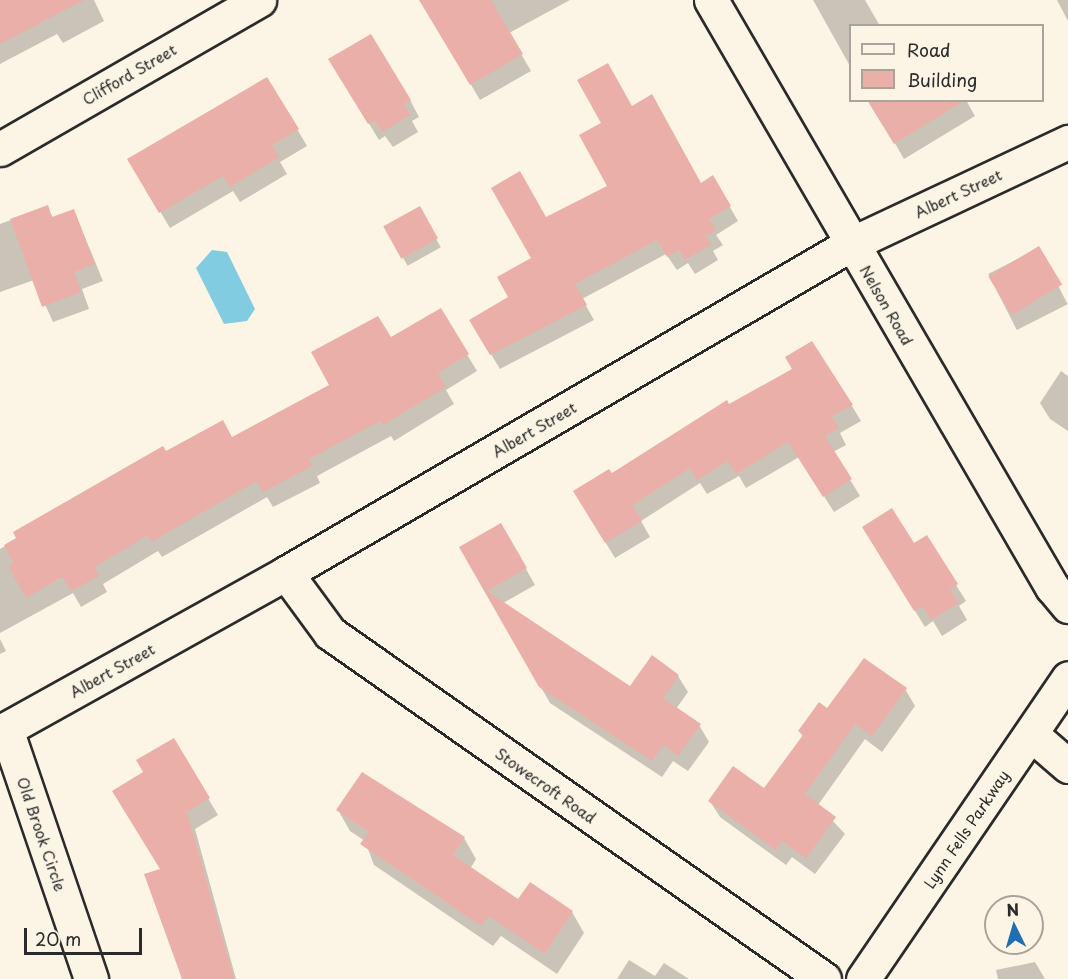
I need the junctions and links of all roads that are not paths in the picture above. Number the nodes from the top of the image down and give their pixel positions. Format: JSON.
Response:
{"nodes":[{"id":1,"x":259,"y":0,"type":"edge"},
{"id":2,"x":711,"y":0,"type":"edge"},
{"id":3,"x":1068,"y":142,"type":"edge"},
{"id":4,"x":0,"y":149,"type":"edge"},
{"id":5,"x":851,"y":244,"type":"junction"},
{"id":6,"x":286,"y":573,"type":"junction"},
{"id":7,"x":1068,"y":606,"type":"edge"},
{"id":8,"x":1068,"y":678,"type":"edge"},
{"id":9,"x":3,"y":730,"type":"edge"},
{"id":10,"x":1031,"y":734,"type":"junction"},
{"id":11,"x":1068,"y":766,"type":"edge"},
{"id":12,"x":91,"y":979,"type":"edge"},
{"id":13,"x":824,"y":979,"type":"edge"},
{"id":14,"x":863,"y":979,"type":"edge"}],
"edges":[{"from":1,"to":4,"type":"street","name":"Clifford Street"},
{"from":2,"to":5,"type":"street","name":"Nelson Road"},
{"from":3,"to":5,"type":"street","name":"Albert Street"},
{"from":5,"to":6,"type":"street","name":"Albert Street"},
{"from":5,"to":7,"type":"street","name":"Nelson Road"},
{"from":6,"to":9,"type":"street","name":"Albert Street"},
{"from":6,"to":13,"type":"street","name":"Stowecroft Road"},
{"from":8,"to":10,"type":"street","name":"Lynn Fells Parkway"},
{"from":9,"to":12,"type":"street","name":"Old Brook Circle"},
{"from":10,"to":11,"type":"street"},
{"from":10,"to":14,"type":"street","name":"Lynn Fells Parkway"}]}
